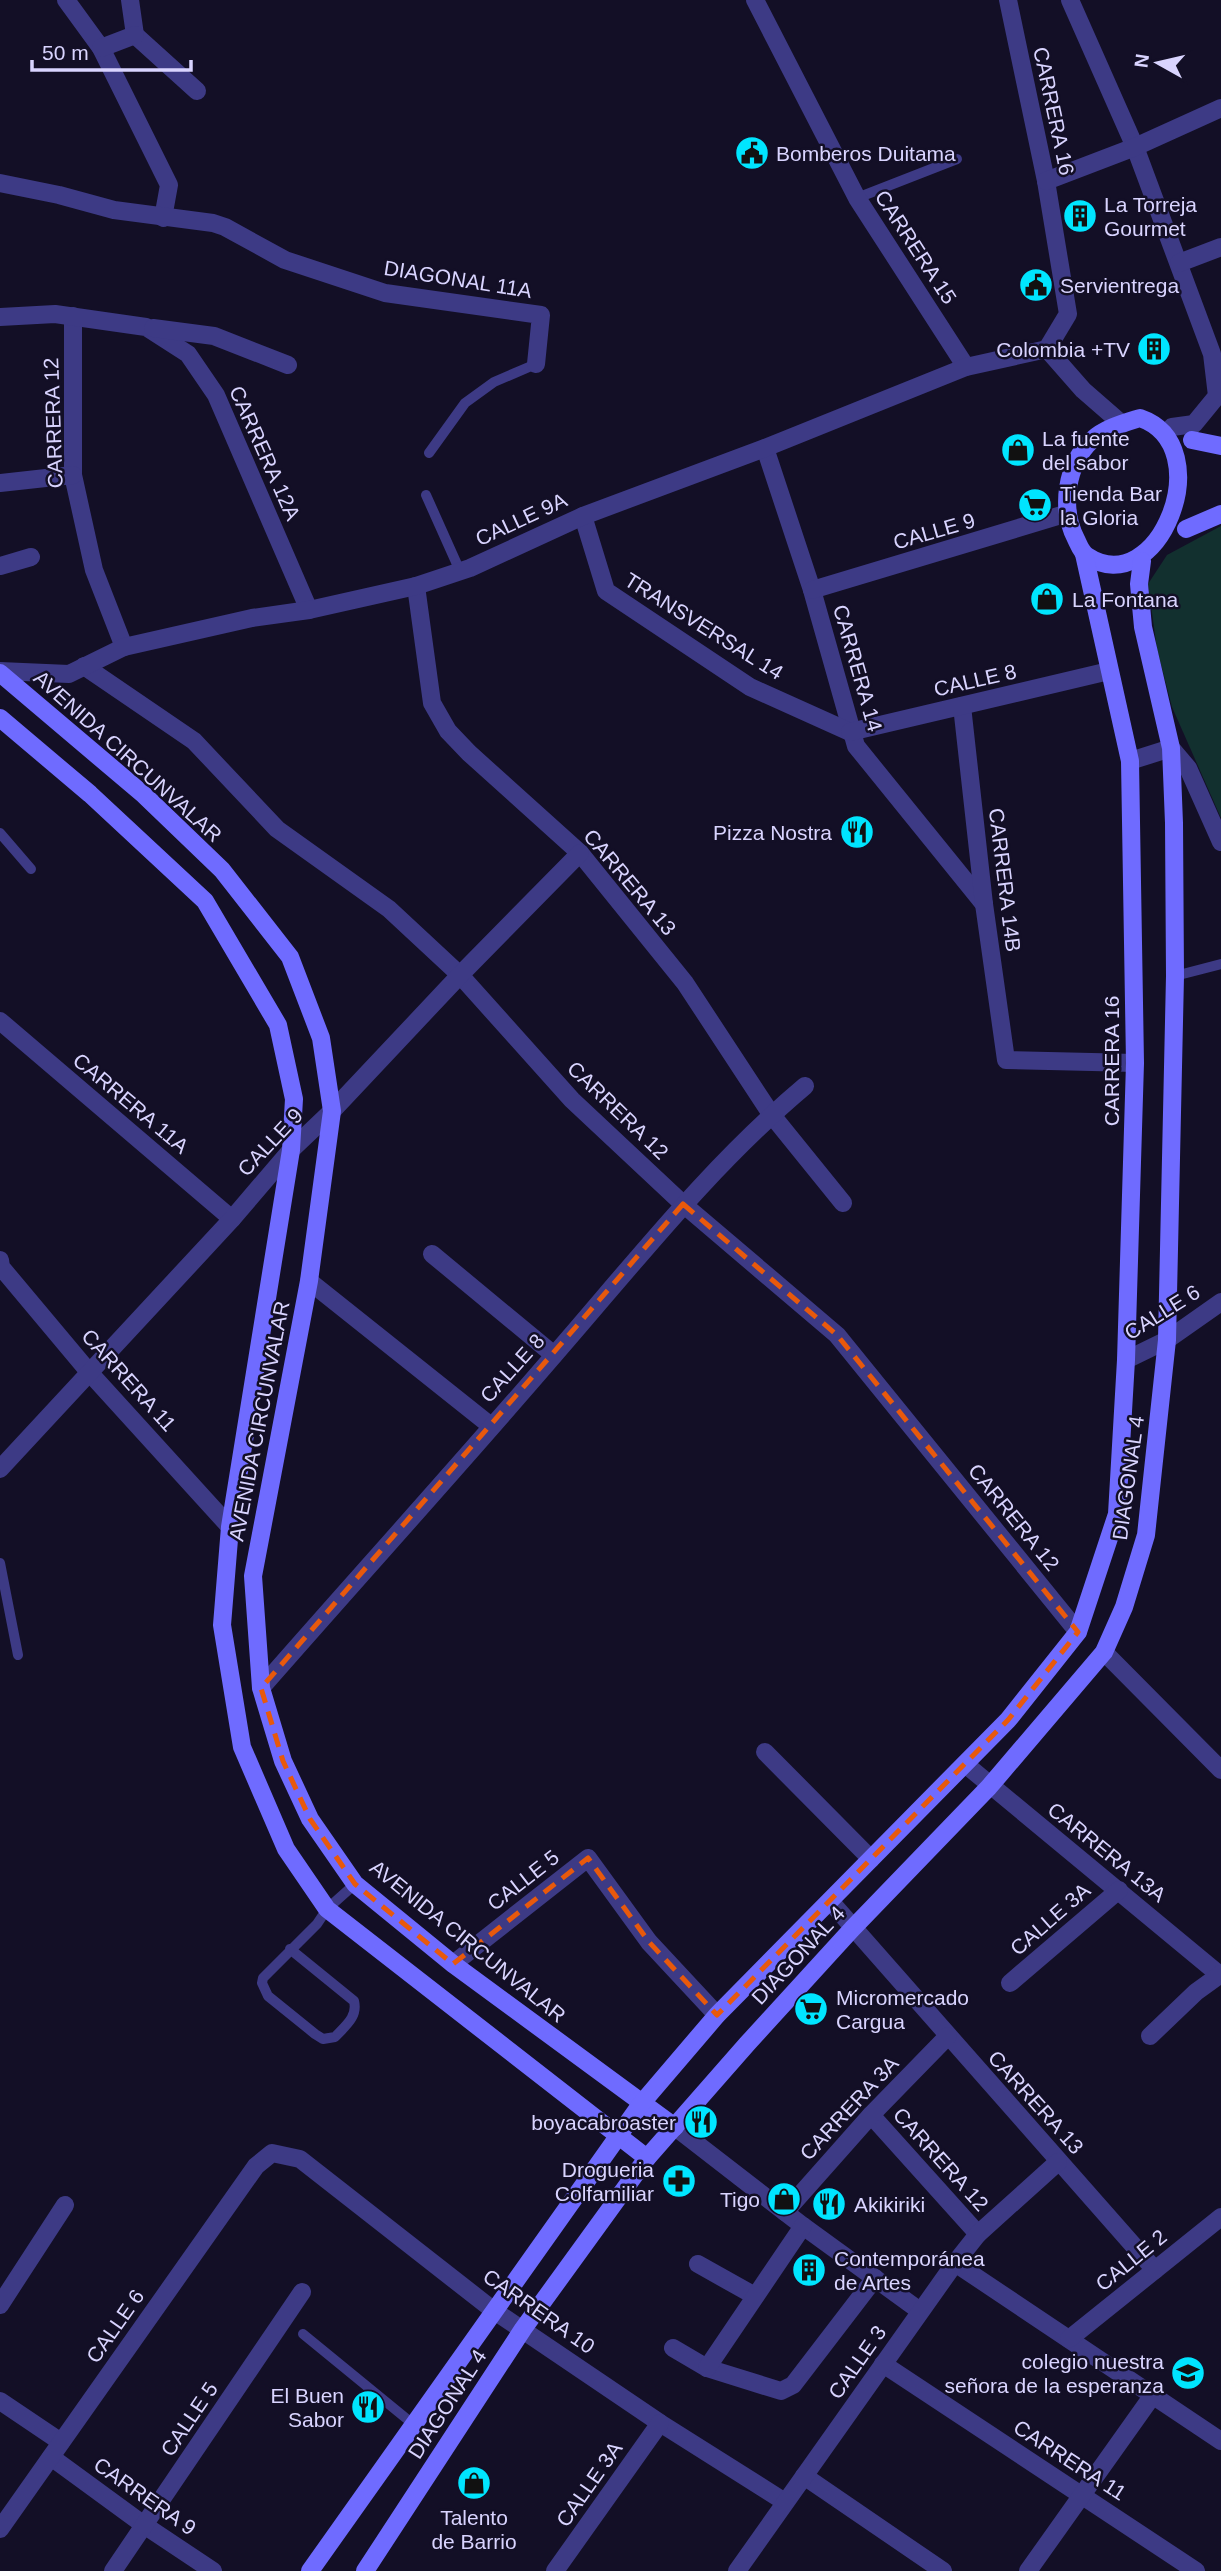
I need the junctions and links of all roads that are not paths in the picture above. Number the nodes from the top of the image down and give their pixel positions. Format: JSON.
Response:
{"nodes":[{"id":1,"x":66,"y":0,"type":"edge"},
{"id":2,"x":130,"y":0,"type":"edge"},
{"id":3,"x":755,"y":0,"type":"edge"},
{"id":4,"x":1008,"y":0,"type":"edge"},
{"id":5,"x":1070,"y":0,"type":"edge"},
{"id":6,"x":135,"y":35,"type":"junction"},
{"id":7,"x":101,"y":48,"type":"junction"},
{"id":8,"x":197,"y":91,"type":"dead end"},
{"id":9,"x":1221,"y":108,"type":"edge"},
{"id":10,"x":1135,"y":147,"type":"junction"},
{"id":11,"x":957,"y":159,"type":"dead end"},
{"id":12,"x":1046,"y":181,"type":"junction"},
{"id":13,"x":0,"y":183,"type":"edge"},
{"id":14,"x":857,"y":198,"type":"junction"},
{"id":15,"x":163,"y":218,"type":"junction"},
{"id":16,"x":1221,"y":247,"type":"edge"},
{"id":17,"x":1179,"y":263,"type":"junction"},
{"id":18,"x":73,"y":316,"type":"junction"},
{"id":19,"x":0,"y":317,"type":"edge"},
{"id":20,"x":146,"y":327,"type":"junction"},
{"id":21,"x":1047,"y":349,"type":"junction"},
{"id":22,"x":536,"y":364,"type":"joint"},
{"id":23,"x":288,"y":365,"type":"dead end"},
{"id":24,"x":966,"y":366,"type":"junction"},
{"id":25,"x":1122,"y":424,"type":"junction"},
{"id":26,"x":1172,"y":427,"type":"junction"},
{"id":27,"x":1192,"y":440,"type":"junction"},
{"id":28,"x":1221,"y":446,"type":"edge"},
{"id":29,"x":765,"y":449,"type":"junction"},
{"id":30,"x":429,"y":453,"type":"dead end"},
{"id":31,"x":1204,"y":464,"type":"dead end"},
{"id":32,"x":73,"y":475,"type":"junction"},
{"id":33,"x":0,"y":484,"type":"edge"},
{"id":34,"x":426,"y":495,"type":"dead end"},
{"id":35,"x":1201,"y":502,"type":"dead end"},
{"id":36,"x":1068,"y":513,"type":"junction"},
{"id":37,"x":1221,"y":514,"type":"edge"},
{"id":38,"x":583,"y":516,"type":"junction"},
{"id":39,"x":1183,"y":530,"type":"junction"},
{"id":40,"x":1084,"y":554,"type":"junction"},
{"id":41,"x":31,"y":556,"type":"dead end"},
{"id":42,"x":1142,"y":561,"type":"junction"},
{"id":43,"x":0,"y":566,"type":"edge"},
{"id":44,"x":460,"y":571,"type":"junction"},
{"id":45,"x":416,"y":586,"type":"junction"},
{"id":46,"x":812,"y":590,"type":"junction"},
{"id":47,"x":309,"y":610,"type":"junction"},
{"id":48,"x":124,"y":647,"type":"junction"},
{"id":49,"x":84,"y":666,"type":"junction"},
{"id":50,"x":1110,"y":671,"type":"junction"},
{"id":51,"x":0,"y":672,"type":"edge"},
{"id":52,"x":962,"y":706,"type":"junction"},
{"id":53,"x":0,"y":718,"type":"edge"},
{"id":54,"x":850,"y":732,"type":"junction"},
{"id":55,"x":1171,"y":748,"type":"junction"},
{"id":56,"x":1130,"y":761,"type":"junction"},
{"id":57,"x":0,"y":833,"type":"edge"},
{"id":58,"x":1221,"y":842,"type":"edge"},
{"id":59,"x":580,"y":853,"type":"junction"},
{"id":60,"x":31,"y":869,"type":"dead end"},
{"id":61,"x":984,"y":904,"type":"junction"},
{"id":62,"x":1221,"y":964,"type":"edge"},
{"id":63,"x":460,"y":975,"type":"junction"},
{"id":64,"x":1175,"y":976,"type":"junction"},
{"id":65,"x":0,"y":1021,"type":"edge"},
{"id":66,"x":1135,"y":1063,"type":"junction"},
{"id":67,"x":805,"y":1086,"type":"dead end"},
{"id":68,"x":332,"y":1111,"type":"junction"},
{"id":69,"x":771,"y":1114,"type":"junction"},
{"id":70,"x":291,"y":1150,"type":"junction"},
{"id":71,"x":843,"y":1203,"type":"dead end"},
{"id":72,"x":683,"y":1204,"type":"junction"},
{"id":73,"x":232,"y":1219,"type":"junction"},
{"id":74,"x":432,"y":1254,"type":"dead end"},
{"id":75,"x":0,"y":1260,"type":"edge"},
{"id":76,"x":309,"y":1281,"type":"junction"},
{"id":77,"x":1221,"y":1302,"type":"edge"},
{"id":78,"x":1167,"y":1340,"type":"junction"},
{"id":79,"x":554,"y":1355,"type":"junction"},
{"id":80,"x":1126,"y":1360,"type":"junction"},
{"id":81,"x":89,"y":1372,"type":"junction"},
{"id":82,"x":491,"y":1426,"type":"junction"},
{"id":83,"x":0,"y":1469,"type":"edge"},
{"id":84,"x":230,"y":1527,"type":"junction"},
{"id":85,"x":0,"y":1563,"type":"edge"},
{"id":86,"x":1078,"y":1632,"type":"junction"},
{"id":87,"x":1104,"y":1652,"type":"junction"},
{"id":88,"x":18,"y":1655,"type":"dead end"},
{"id":89,"x":261,"y":1688,"type":"junction"},
{"id":90,"x":765,"y":1752,"type":"dead end"},
{"id":91,"x":965,"y":1764,"type":"junction"},
{"id":92,"x":1221,"y":1770,"type":"edge"},
{"id":93,"x":989,"y":1787,"type":"junction"},
{"id":94,"x":871,"y":1859,"type":"junction"},
{"id":95,"x":355,"y":1884,"type":"junction"},
{"id":96,"x":1119,"y":1890,"type":"junction"},
{"id":97,"x":830,"y":1901,"type":"junction"},
{"id":98,"x":327,"y":1909,"type":"junction"},
{"id":99,"x":852,"y":1929,"type":"junction"},
{"id":100,"x":290,"y":1949,"type":"junction"},
{"id":101,"x":453,"y":1964,"type":"junction"},
{"id":102,"x":1221,"y":1975,"type":"edge"},
{"id":103,"x":1010,"y":1983,"type":"dead end"},
{"id":104,"x":717,"y":2015,"type":"junction"},
{"id":105,"x":948,"y":2036,"type":"junction"},
{"id":106,"x":1150,"y":2036,"type":"dead end"},
{"id":107,"x":641,"y":2104,"type":"junction"},
{"id":108,"x":871,"y":2115,"type":"junction"},
{"id":109,"x":675,"y":2127,"type":"junction"},
{"id":110,"x":617,"y":2136,"type":"junction"},
{"id":111,"x":272,"y":2153,"type":"joint"},
{"id":112,"x":647,"y":2158,"type":"junction"},
{"id":113,"x":1058,"y":2162,"type":"junction"},
{"id":114,"x":65,"y":2206,"type":"dead end"},
{"id":115,"x":785,"y":2212,"type":"junction"},
{"id":116,"x":1219,"y":2222,"type":"edge"},
{"id":117,"x":803,"y":2226,"type":"junction"},
{"id":118,"x":978,"y":2234,"type":"junction"},
{"id":119,"x":955,"y":2263,"type":"junction"},
{"id":120,"x":698,"y":2264,"type":"dead end"},
{"id":121,"x":1155,"y":2270,"type":"junction"},
{"id":122,"x":875,"y":2278,"type":"junction"},
{"id":123,"x":302,"y":2292,"type":"dead end"},
{"id":124,"x":755,"y":2296,"type":"junction"},
{"id":125,"x":0,"y":2305,"type":"edge"},
{"id":126,"x":493,"y":2310,"type":"junction"},
{"id":127,"x":920,"y":2311,"type":"junction"},
{"id":128,"x":523,"y":2329,"type":"junction"},
{"id":129,"x":303,"y":2334,"type":"dead end"},
{"id":130,"x":1069,"y":2339,"type":"junction"},
{"id":131,"x":673,"y":2348,"type":"dead end"},
{"id":132,"x":883,"y":2364,"type":"junction"},
{"id":133,"x":707,"y":2368,"type":"junction"},
{"id":134,"x":1153,"y":2395,"type":"junction"},
{"id":135,"x":0,"y":2401,"type":"edge"},
{"id":136,"x":660,"y":2423,"type":"junction"},
{"id":137,"x":413,"y":2424,"type":"junction"},
{"id":138,"x":1221,"y":2441,"type":"edge"},
{"id":139,"x":56,"y":2449,"type":"junction"},
{"id":140,"x":804,"y":2476,"type":"junction"},
{"id":141,"x":1082,"y":2496,"type":"junction"},
{"id":142,"x":785,"y":2502,"type":"junction"},
{"id":143,"x":144,"y":2525,"type":"junction"},
{"id":144,"x":0,"y":2529,"type":"edge"},
{"id":145,"x":113,"y":2571,"type":"edge"},
{"id":146,"x":213,"y":2571,"type":"edge"},
{"id":147,"x":310,"y":2571,"type":"edge"},
{"id":148,"x":365,"y":2571,"type":"edge"},
{"id":149,"x":555,"y":2571,"type":"edge"},
{"id":150,"x":737,"y":2571,"type":"edge"},
{"id":151,"x":943,"y":2571,"type":"edge"},
{"id":152,"x":1028,"y":2571,"type":"edge"},
{"id":153,"x":1196,"y":2571,"type":"edge"}],
"edges":[{"from":1,"to":7,"type":"street"},
{"from":2,"to":6,"type":"street"},
{"from":3,"to":14,"type":"street","name":"CARRERA 15"},
{"from":4,"to":12,"type":"street","name":"CARRERA 16"},
{"from":5,"to":10,"type":"street"},
{"from":6,"to":7,"type":"street"},
{"from":6,"to":8,"type":"street"},
{"from":7,"to":15,"type":"street"},
{"from":9,"to":10,"type":"street"},
{"from":10,"to":12,"type":"street"},
{"from":10,"to":17,"type":"street"},
{"from":11,"to":14,"type":"lane"},
{"from":12,"to":21,"type":"street","name":"CARRERA 16"},
{"from":13,"to":15,"type":"street","name":"DIAGONAL 11A"},
{"from":14,"to":24,"type":"street","name":"CARRERA 15"},
{"from":15,"to":22,"type":"street","name":"DIAGONAL 11A"},
{"from":16,"to":17,"type":"street"},
{"from":17,"to":26,"type":"street"},
{"from":18,"to":19,"type":"street","name":"CARRERA 12A"},
{"from":18,"to":20,"type":"street","name":"CARRERA 12A"},
{"from":18,"to":32,"type":"street","name":"CARRERA 12"},
{"from":20,"to":23,"type":"street"},
{"from":20,"to":47,"type":"street","name":"CARRERA 12A"},
{"from":21,"to":24,"type":"street","name":"CALLE 9A"},
{"from":21,"to":25,"type":"street"},
{"from":22,"to":30,"type":"lane"},
{"from":24,"to":29,"type":"street","name":"CALLE 9A"},
{"from":25,"to":26,"type":"main road"},
{"from":25,"to":36,"type":"main road"},
{"from":26,"to":27,"type":"main road"},
{"from":27,"to":28,"type":"main road"},
{"from":27,"to":31,"type":"main road"},
{"from":29,"to":38,"type":"street","name":"CALLE 9A"},
{"from":29,"to":46,"type":"street","name":"CARRERA 14"},
{"from":32,"to":33,"type":"street"},
{"from":32,"to":48,"type":"street","name":"CARRERA 12"},
{"from":34,"to":44,"type":"lane"},
{"from":35,"to":39,"type":"main road"},
{"from":36,"to":40,"type":"main road","name":"CARRERA 16"},
{"from":36,"to":46,"type":"street","name":"CALLE 9"},
{"from":37,"to":39,"type":"main road"},
{"from":38,"to":44,"type":"street","name":"CALLE 9A"},
{"from":38,"to":54,"type":"street","name":"TRANSVERSAL 14"},
{"from":39,"to":42,"type":"main road"},
{"from":40,"to":42,"type":"main road"},
{"from":40,"to":50,"type":"main road","name":"CARRERA 16"},
{"from":41,"to":43,"type":"street"},
{"from":42,"to":55,"type":"main road"},
{"from":44,"to":45,"type":"street","name":"CALLE 9A"},
{"from":45,"to":47,"type":"street","name":"CALLE 9A"},
{"from":45,"to":59,"type":"street","name":"CARRERA 13"},
{"from":46,"to":54,"type":"street","name":"CARRERA 14"},
{"from":47,"to":48,"type":"street","name":"CALLE 9A"},
{"from":48,"to":49,"type":"street","name":"CALLE 9A"},
{"from":49,"to":51,"type":"street","name":"CALLE 9A"},
{"from":49,"to":63,"type":"street","name":"CARRERA 12"},
{"from":50,"to":52,"type":"street","name":"CALLE 8"},
{"from":50,"to":56,"type":"main road","name":"CARRERA 16"},
{"from":51,"to":68,"type":"main road","name":"AVENIDA CIRCUNVALAR"},
{"from":52,"to":54,"type":"street","name":"CALLE 8"},
{"from":52,"to":61,"type":"street","name":"CARRERA 14B"},
{"from":53,"to":70,"type":"main road","name":"AVENIDA CIRCUNVALAR"},
{"from":54,"to":61,"type":"street","name":"CARRERA 14"},
{"from":55,"to":56,"type":"street"},
{"from":55,"to":58,"type":"street"},
{"from":55,"to":64,"type":"main road"},
{"from":56,"to":66,"type":"main road","name":"CARRERA 16"},
{"from":57,"to":60,"type":"lane"},
{"from":59,"to":63,"type":"street","name":"CALLE 9"},
{"from":59,"to":69,"type":"street","name":"CARRERA 13"},
{"from":61,"to":66,"type":"street","name":"CARRERA 14B"},
{"from":62,"to":64,"type":"lane"},
{"from":63,"to":68,"type":"street","name":"CALLE 9"},
{"from":63,"to":72,"type":"street","name":"CARRERA 12"},
{"from":64,"to":78,"type":"main road"},
{"from":65,"to":73,"type":"street","name":"CARRERA 11A"},
{"from":66,"to":80,"type":"main road","name":"CARRERA 16"},
{"from":67,"to":69,"type":"street","name":"CALLE 8"},
{"from":68,"to":70,"type":"street","name":"CALLE 9"},
{"from":68,"to":76,"type":"main road","name":"AVENIDA CIRCUNVALAR"},
{"from":69,"to":71,"type":"street","name":"CARRERA 13"},
{"from":69,"to":72,"type":"street","name":"CALLE 8"},
{"from":70,"to":73,"type":"street","name":"CALLE 9"},
{"from":70,"to":84,"type":"main road","name":"AVENIDA CIRCUNVALAR"},
{"from":72,"to":79,"type":"street","name":"CALLE 8"},
{"from":72,"to":86,"type":"street","name":"CARRERA 12"},
{"from":73,"to":81,"type":"street","name":"CALLE 9"},
{"from":74,"to":79,"type":"street"},
{"from":75,"to":81,"type":"street","name":"CARRERA 11"},
{"from":76,"to":82,"type":"street"},
{"from":76,"to":89,"type":"main road","name":"AVENIDA CIRCUNVALAR"},
{"from":77,"to":78,"type":"street","name":"CALLE 6"},
{"from":78,"to":80,"type":"street","name":"CALLE 6"},
{"from":78,"to":87,"type":"main road","name":"DIAGONAL 4"},
{"from":79,"to":82,"type":"street","name":"CALLE 8"},
{"from":80,"to":86,"type":"main road","name":"DIAGONAL 4"},
{"from":81,"to":83,"type":"street","name":"CALLE 9"},
{"from":81,"to":84,"type":"street","name":"CARRERA 11"},
{"from":82,"to":89,"type":"street","name":"CALLE 8"},
{"from":84,"to":98,"type":"main road","name":"AVENIDA CIRCUNVALAR"},
{"from":85,"to":88,"type":"lane"},
{"from":86,"to":91,"type":"main road","name":"DIAGONAL 4"},
{"from":87,"to":92,"type":"street"},
{"from":87,"to":93,"type":"main road","name":"DIAGONAL 4"},
{"from":89,"to":95,"type":"main road","name":"AVENIDA CIRCUNVALAR"},
{"from":90,"to":94,"type":"street"},
{"from":91,"to":93,"type":"street","name":"CARRERA 13A"},
{"from":91,"to":94,"type":"main road","name":"DIAGONAL 4"},
{"from":93,"to":96,"type":"street","name":"CARRERA 13A"},
{"from":93,"to":99,"type":"main road","name":"DIAGONAL 4"},
{"from":94,"to":97,"type":"main road","name":"DIAGONAL 4"},
{"from":95,"to":98,"type":"lane"},
{"from":95,"to":101,"type":"main road","name":"AVENIDA CIRCUNVALAR"},
{"from":96,"to":102,"type":"street","name":"CARRERA 13A"},
{"from":96,"to":103,"type":"street","name":"CALLE 3A"},
{"from":97,"to":99,"type":"street","name":"CARRERA 13"},
{"from":97,"to":104,"type":"main road","name":"DIAGONAL 4"},
{"from":98,"to":100,"type":"lane"},
{"from":98,"to":110,"type":"main road","name":"AVENIDA CIRCUNVALAR"},
{"from":99,"to":105,"type":"street","name":"CARRERA 13"},
{"from":99,"to":109,"type":"main road","name":"DIAGONAL 4"},
{"from":100,"to":100,"type":"lane"},
{"from":101,"to":104,"type":"street","name":"CALLE 5"},
{"from":101,"to":107,"type":"main road","name":"AVENIDA CIRCUNVALAR"},
{"from":102,"to":106,"type":"street"},
{"from":104,"to":107,"type":"main road","name":"DIAGONAL 4"},
{"from":105,"to":108,"type":"street","name":"CARRERA 3A"},
{"from":105,"to":113,"type":"street","name":"CARRERA 13"},
{"from":107,"to":109,"type":"main road","name":"AVENIDA CIRCUNVALAR"},
{"from":107,"to":110,"type":"main road","name":"DIAGONAL 4"},
{"from":108,"to":115,"type":"street","name":"CARRERA 3A"},
{"from":108,"to":118,"type":"street","name":"CARRERA 12"},
{"from":109,"to":112,"type":"main road","name":"DIAGONAL 4"},
{"from":109,"to":115,"type":"street"},
{"from":110,"to":112,"type":"main road","name":"AVENIDA CIRCUNVALAR"},
{"from":110,"to":126,"type":"main road","name":"DIAGONAL 4"},
{"from":111,"to":126,"type":"street","name":"CARRERA 10"},
{"from":111,"to":139,"type":"street","name":"CALLE 6"},
{"from":112,"to":128,"type":"main road","name":"DIAGONAL 4"},
{"from":113,"to":118,"type":"street","name":"CALLE 3"},
{"from":113,"to":121,"type":"street","name":"CARRERA 13"},
{"from":114,"to":125,"type":"street"},
{"from":115,"to":117,"type":"street"},
{"from":116,"to":121,"type":"street","name":"CALLE 2"},
{"from":117,"to":122,"type":"street"},
{"from":117,"to":124,"type":"street"},
{"from":118,"to":119,"type":"street","name":"CALLE 3"},
{"from":119,"to":127,"type":"street","name":"CALLE 3"},
{"from":119,"to":130,"type":"street"},
{"from":120,"to":124,"type":"street"},
{"from":121,"to":130,"type":"street","name":"CALLE 2"},
{"from":122,"to":127,"type":"street"},
{"from":122,"to":133,"type":"street"},
{"from":123,"to":143,"type":"street","name":"CALLE 5"},
{"from":124,"to":133,"type":"street"},
{"from":126,"to":128,"type":"street","name":"CARRERA 10"},
{"from":126,"to":137,"type":"main road","name":"DIAGONAL 4"},
{"from":127,"to":132,"type":"street","name":"CALLE 3"},
{"from":128,"to":136,"type":"street","name":"CARRERA 10"},
{"from":128,"to":148,"type":"main road","name":"DIAGONAL 4"},
{"from":129,"to":137,"type":"lane"},
{"from":130,"to":134,"type":"street"},
{"from":131,"to":133,"type":"street"},
{"from":132,"to":140,"type":"street","name":"CALLE 3"},
{"from":132,"to":141,"type":"street","name":"CARRERA 11"},
{"from":134,"to":138,"type":"street"},
{"from":134,"to":141,"type":"street"},
{"from":135,"to":139,"type":"street","name":"CARRERA 9"},
{"from":136,"to":142,"type":"street","name":"CARRERA 10"},
{"from":136,"to":149,"type":"street","name":"CALLE 3A"},
{"from":137,"to":147,"type":"main road","name":"DIAGONAL 4"},
{"from":139,"to":143,"type":"street","name":"CARRERA 9"},
{"from":139,"to":144,"type":"street","name":"CALLE 6"},
{"from":140,"to":142,"type":"street","name":"CALLE 3"},
{"from":140,"to":151,"type":"street"},
{"from":141,"to":152,"type":"street"},
{"from":141,"to":153,"type":"street","name":"CARRERA 11"},
{"from":142,"to":150,"type":"street","name":"CALLE 3"},
{"from":143,"to":145,"type":"street","name":"CALLE 5"},
{"from":143,"to":146,"type":"street","name":"CARRERA 9"}]}
